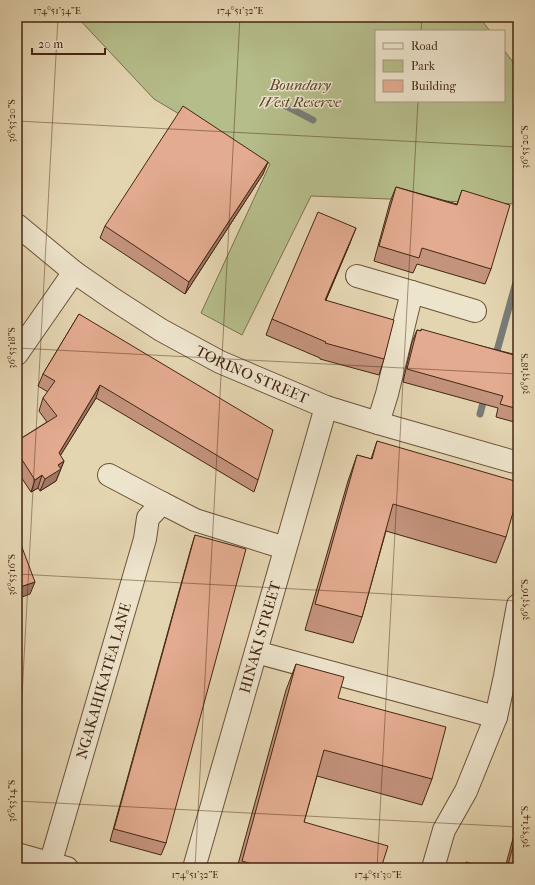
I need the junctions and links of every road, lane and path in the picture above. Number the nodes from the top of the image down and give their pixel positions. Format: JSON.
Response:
{"nodes":[{"id":1,"x":17,"y":225,"type":"edge"},
{"id":2,"x":74,"y":272,"type":"junction"},
{"id":3,"x":357,"y":276,"type":"dead end"},
{"id":4,"x":412,"y":292,"type":"junction"},
{"id":5,"x":475,"y":311,"type":"dead end"},
{"id":6,"x":17,"y":354,"type":"edge"},
{"id":7,"x":326,"y":407,"type":"junction"},
{"id":8,"x":378,"y":423,"type":"junction"},
{"id":9,"x":518,"y":463,"type":"edge"},
{"id":10,"x":109,"y":475,"type":"dead end"},
{"id":11,"x":162,"y":504,"type":"junction"},
{"id":12,"x":285,"y":548,"type":"junction"},
{"id":13,"x":518,"y":605,"type":"edge"},
{"id":14,"x":256,"y":652,"type":"junction"},
{"id":15,"x":496,"y":717,"type":"junction"},
{"id":16,"x":17,"y":854,"type":"edge"},
{"id":17,"x":55,"y":866,"type":"edge"},
{"id":18,"x":194,"y":868,"type":"edge"},
{"id":19,"x":432,"y":868,"type":"edge"}],
"edges":[{"from":1,"to":2,"type":"street","name":"TORINO STREET"},
{"from":2,"to":6,"type":"street"},
{"from":2,"to":7,"type":"street","name":"TORINO STREET"},
{"from":3,"to":4,"type":"street"},
{"from":4,"to":5,"type":"street"},
{"from":4,"to":8,"type":"street"},
{"from":7,"to":8,"type":"street","name":"TORINO STREET"},
{"from":7,"to":12,"type":"street","name":"HINAKI STREET"},
{"from":8,"to":9,"type":"street","name":"TORINO STREET"},
{"from":10,"to":11,"type":"street"},
{"from":11,"to":12,"type":"street"},
{"from":11,"to":17,"type":"street","name":"NGAKAHIKATEA LANE"},
{"from":12,"to":14,"type":"street","name":"HINAKI STREET"},
{"from":13,"to":15,"type":"street"},
{"from":14,"to":15,"type":"street"},
{"from":14,"to":18,"type":"street","name":"HINAKI STREET"},
{"from":15,"to":19,"type":"street"},
{"from":16,"to":17,"type":"street"}]}
